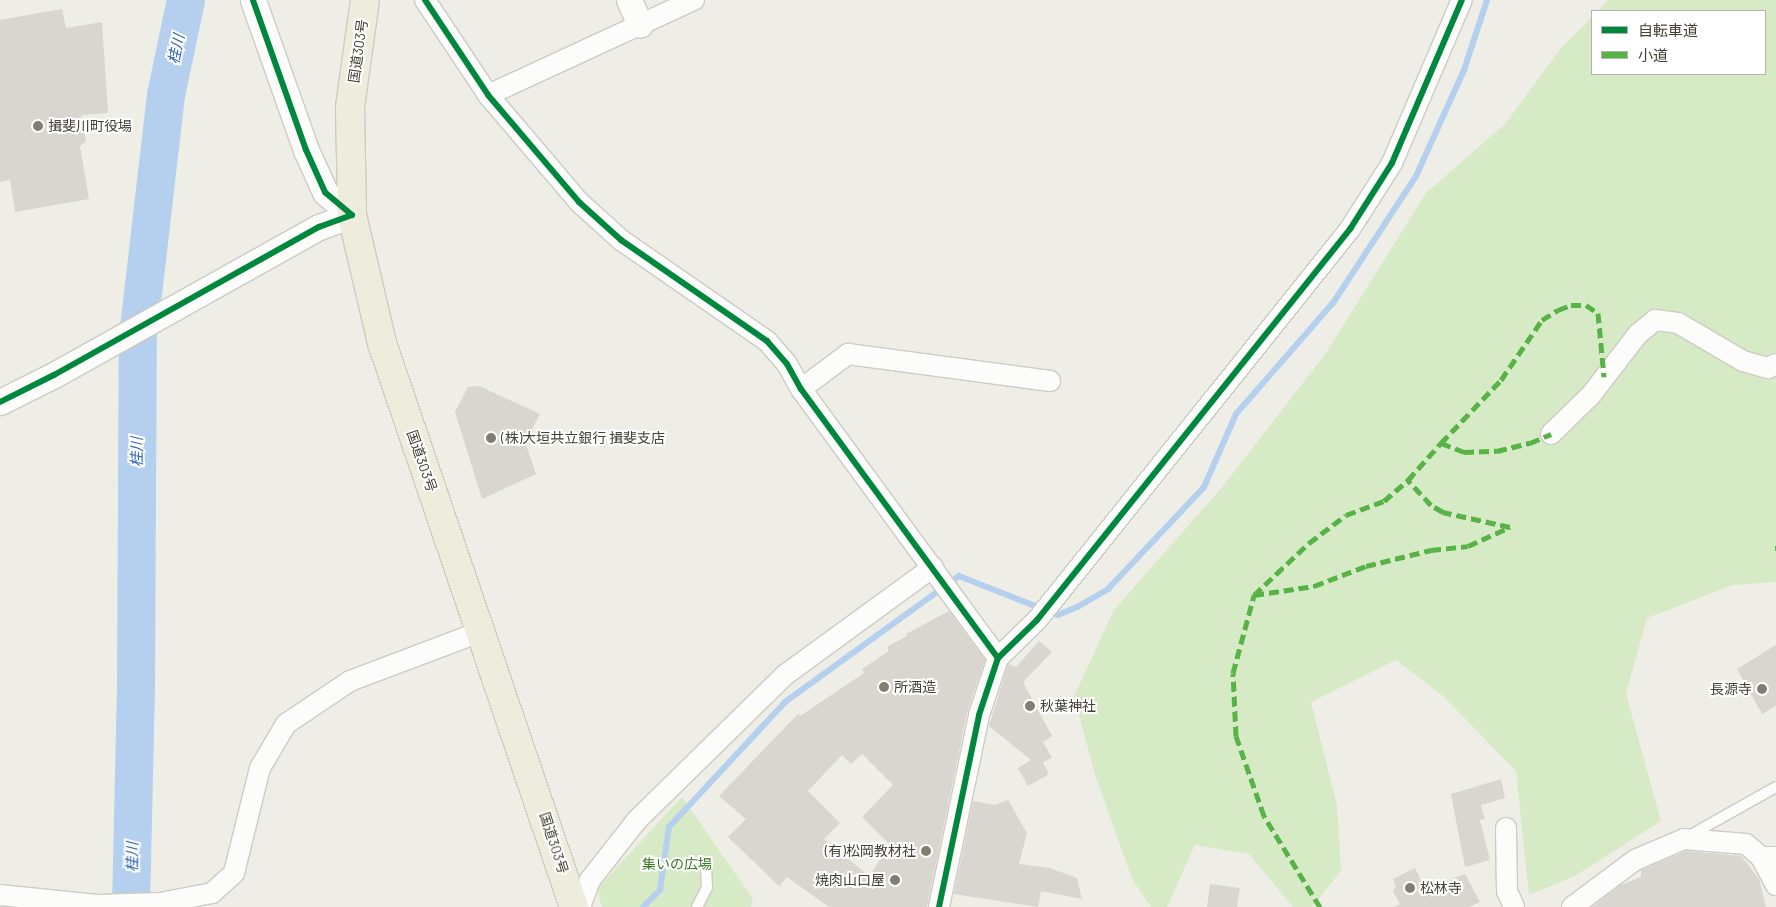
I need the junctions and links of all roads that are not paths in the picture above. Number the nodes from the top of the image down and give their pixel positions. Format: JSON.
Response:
{"nodes":[{"id":1,"x":253,"y":0,"type":"edge"},
{"id":2,"x":365,"y":0,"type":"edge"},
{"id":3,"x":425,"y":0,"type":"edge"},
{"id":4,"x":629,"y":0,"type":"edge"},
{"id":5,"x":694,"y":0,"type":"edge"},
{"id":6,"x":1462,"y":0,"type":"edge"},
{"id":7,"x":640,"y":25,"type":"junction"},
{"id":8,"x":488,"y":95,"type":"junction"},
{"id":9,"x":352,"y":215,"type":"junction"},
{"id":10,"x":1776,"y":364,"type":"edge"},
{"id":11,"x":1050,"y":381,"type":"dead end"},
{"id":12,"x":801,"y":389,"type":"junction"},
{"id":13,"x":0,"y":402,"type":"edge"},
{"id":14,"x":1551,"y":434,"type":"dead end"},
{"id":15,"x":935,"y":570,"type":"junction"},
{"id":16,"x":480,"y":632,"type":"junction"},
{"id":17,"x":998,"y":658,"type":"junction"},
{"id":18,"x":1776,"y":787,"type":"edge"},
{"id":19,"x":1506,"y":828,"type":"dead end"},
{"id":20,"x":1684,"y":840,"type":"junction"},
{"id":21,"x":1768,"y":857,"type":"edge"},
{"id":22,"x":706,"y":865,"type":"dead end"},
{"id":23,"x":1776,"y":884,"type":"edge"},
{"id":24,"x":0,"y":895,"type":"edge"},
{"id":25,"x":574,"y":907,"type":"edge"},
{"id":26,"x":580,"y":907,"type":"edge"},
{"id":27,"x":697,"y":907,"type":"edge"},
{"id":28,"x":939,"y":907,"type":"edge"},
{"id":29,"x":1514,"y":907,"type":"edge"},
{"id":30,"x":1572,"y":907,"type":"edge"}],
"edges":[{"from":1,"to":9,"type":"street"},
{"from":2,"to":9,"type":"highway","name":"国道303号"},
{"from":3,"to":8,"type":"street"},
{"from":4,"to":7,"type":"street"},
{"from":5,"to":7,"type":"street"},
{"from":6,"to":17,"type":"street"},
{"from":7,"to":8,"type":"street"},
{"from":8,"to":12,"type":"street"},
{"from":9,"to":13,"type":"street"},
{"from":9,"to":16,"type":"highway","name":"国道303号"},
{"from":10,"to":14,"type":"street"},
{"from":11,"to":12,"type":"street"},
{"from":12,"to":15,"type":"street"},
{"from":15,"to":17,"type":"street"},
{"from":15,"to":26,"type":"street"},
{"from":16,"to":24,"type":"street"},
{"from":16,"to":25,"type":"highway","name":"国道303号"},
{"from":17,"to":28,"type":"street"},
{"from":18,"to":20,"type":"lane"},
{"from":19,"to":29,"type":"street"},
{"from":20,"to":21,"type":"street"},
{"from":20,"to":30,"type":"street"},
{"from":21,"to":23,"type":"street"},
{"from":22,"to":27,"type":"lane"}]}
